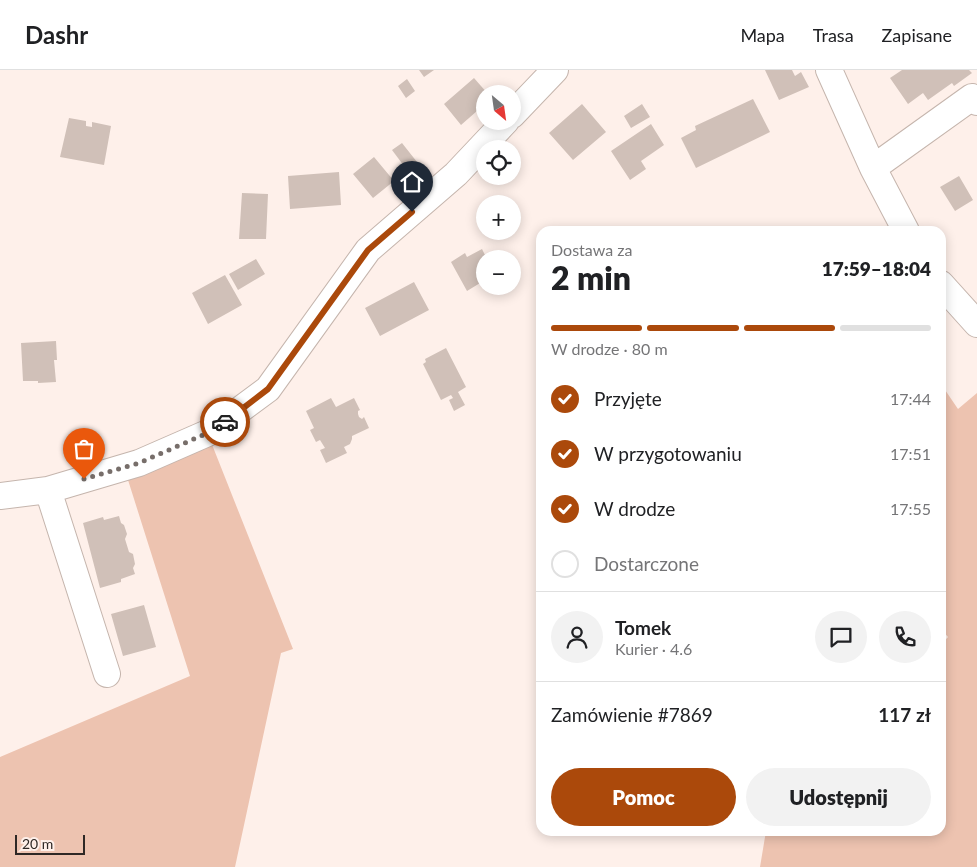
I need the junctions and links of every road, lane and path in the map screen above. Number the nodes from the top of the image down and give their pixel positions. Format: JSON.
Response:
{"nodes":[{"id":1,"x":555,"y":70,"type":"edge"},
{"id":2,"x":829,"y":70,"type":"edge"},
{"id":3,"x":977,"y":102,"type":"edge"},
{"id":4,"x":521,"y":106,"type":"edge"},
{"id":5,"x":498,"y":130,"type":"edge"},
{"id":6,"x":873,"y":168,"type":"junction"},
{"id":7,"x":903,"y":226,"type":"edge"},
{"id":8,"x":946,"y":290,"type":"edge"},
{"id":9,"x":977,"y":324,"type":"edge"},
{"id":10,"x":48,"y":490,"type":"junction"},
{"id":11,"x":0,"y":496,"type":"edge"},
{"id":12,"x":107,"y":674,"type":"dead end"}],
"edges":[{"from":1,"to":4,"type":"street"},
{"from":2,"to":6,"type":"street"},
{"from":3,"to":6,"type":"street"},
{"from":5,"to":10,"type":"street"},
{"from":6,"to":7,"type":"street"},
{"from":8,"to":9,"type":"street"},
{"from":10,"to":11,"type":"street"},
{"from":10,"to":12,"type":"street"}]}
